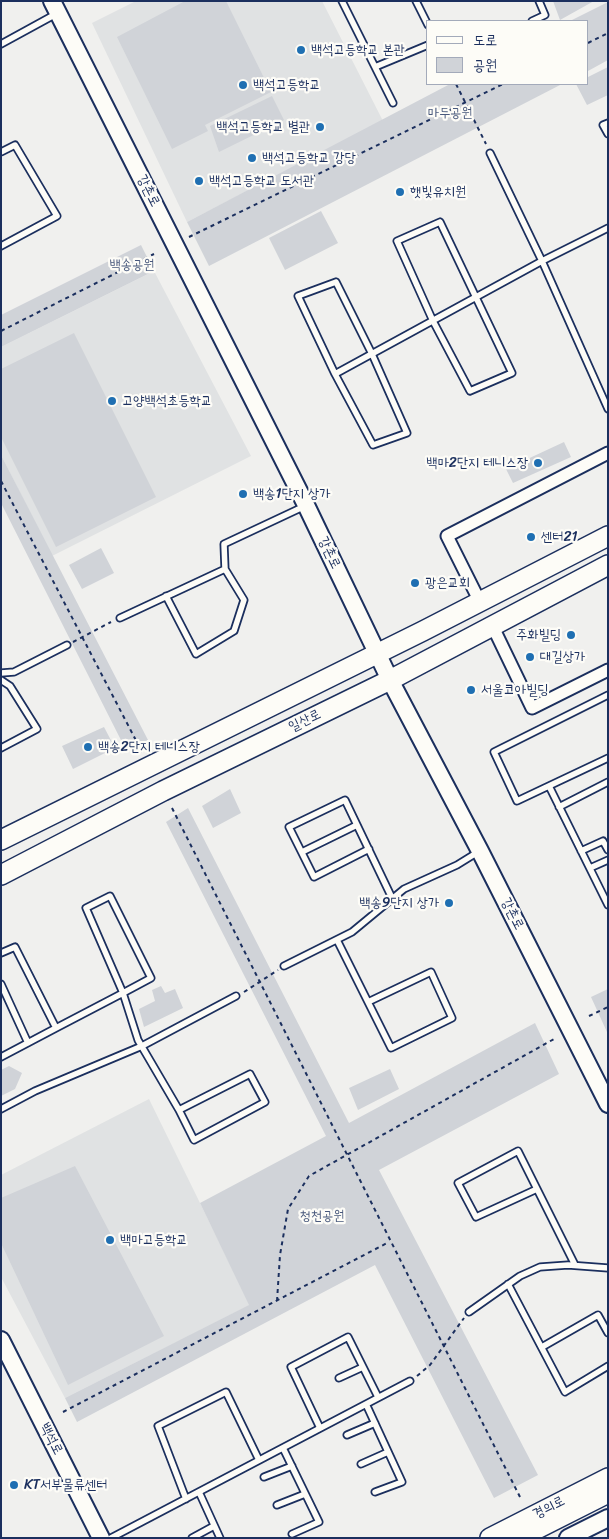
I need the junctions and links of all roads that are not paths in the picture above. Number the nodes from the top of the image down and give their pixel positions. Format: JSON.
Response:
{"nodes":[{"id":1,"x":342,"y":1,"type":"edge"},
{"id":2,"x":416,"y":1,"type":"edge"},
{"id":3,"x":539,"y":1,"type":"edge"},
{"id":4,"x":55,"y":7,"type":"edge"},
{"id":5,"x":534,"y":20,"type":"edge"},
{"id":6,"x":426,"y":21,"type":"edge"},
{"id":7,"x":1,"y":44,"type":"edge"},
{"id":8,"x":426,"y":46,"type":"edge"},
{"id":9,"x":375,"y":67,"type":"junction"},
{"id":10,"x":393,"y":103,"type":"dead end"},
{"id":11,"x":608,"y":123,"type":"edge"},
{"id":12,"x":608,"y":134,"type":"edge"},
{"id":13,"x":1,"y":152,"type":"edge"},
{"id":14,"x":490,"y":153,"type":"road end"},
{"id":15,"x":608,"y":228,"type":"edge"},
{"id":16,"x":1,"y":246,"type":"edge"},
{"id":17,"x":542,"y":261,"type":"junction"},
{"id":18,"x":477,"y":297,"type":"junction"},
{"id":19,"x":432,"y":321,"type":"junction"},
{"id":20,"x":372,"y":354,"type":"junction"},
{"id":21,"x":335,"y":374,"type":"junction"},
{"id":22,"x":608,"y":409,"type":"edge"},
{"id":23,"x":608,"y":454,"type":"edge"},
{"id":24,"x":306,"y":505,"type":"junction"},
{"id":25,"x":608,"y":536,"type":"edge"},
{"id":26,"x":608,"y":565,"type":"edge"},
{"id":27,"x":225,"y":569,"type":"junction"},
{"id":28,"x":166,"y":596,"type":"junction"},
{"id":29,"x":480,"y":602,"type":"junction"},
{"id":30,"x":120,"y":618,"type":"road end"},
{"id":31,"x":492,"y":625,"type":"junction"},
{"id":32,"x":66,"y":646,"type":"road end"},
{"id":33,"x":378,"y":654,"type":"junction"},
{"id":34,"x":608,"y":670,"type":"edge"},
{"id":35,"x":1,"y":673,"type":"edge"},
{"id":36,"x":1,"y":680,"type":"edge"},
{"id":37,"x":390,"y":680,"type":"junction"},
{"id":38,"x":608,"y":695,"type":"edge"},
{"id":39,"x":1,"y":748,"type":"edge"},
{"id":40,"x":608,"y":758,"type":"edge"},
{"id":41,"x":608,"y":782,"type":"edge"},
{"id":42,"x":549,"y":786,"type":"junction"},
{"id":43,"x":559,"y":807,"type":"junction"},
{"id":44,"x":357,"y":825,"type":"junction"},
{"id":45,"x":1,"y":840,"type":"edge"},
{"id":46,"x":369,"y":849,"type":"junction"},
{"id":47,"x":608,"y":850,"type":"edge"},
{"id":48,"x":480,"y":851,"type":"junction"},
{"id":49,"x":581,"y":851,"type":"junction"},
{"id":50,"x":302,"y":852,"type":"junction"},
{"id":51,"x":608,"y":860,"type":"edge"},
{"id":52,"x":590,"y":868,"type":"junction"},
{"id":53,"x":1,"y":875,"type":"edge"},
{"id":54,"x":392,"y":898,"type":"junction"},
{"id":55,"x":608,"y":905,"type":"edge"},
{"id":56,"x":337,"y":940,"type":"junction"},
{"id":57,"x":1,"y":954,"type":"edge"},
{"id":58,"x":284,"y":966,"type":"road end"},
{"id":59,"x":1,"y":984,"type":"edge"},
{"id":60,"x":123,"y":993,"type":"junction"},
{"id":61,"x":236,"y":996,"type":"road end"},
{"id":62,"x":368,"y":1002,"type":"junction"},
{"id":63,"x":56,"y":1028,"type":"junction"},
{"id":64,"x":28,"y":1043,"type":"junction"},
{"id":65,"x":142,"y":1046,"type":"junction"},
{"id":66,"x":1,"y":1057,"type":"edge"},
{"id":67,"x":608,"y":1104,"type":"edge"},
{"id":68,"x":1,"y":1109,"type":"edge"},
{"id":69,"x":179,"y":1110,"type":"junction"},
{"id":70,"x":537,"y":1189,"type":"junction"},
{"id":71,"x":575,"y":1265,"type":"junction"},
{"id":72,"x":608,"y":1268,"type":"edge"},
{"id":73,"x":508,"y":1284,"type":"junction"},
{"id":74,"x":468,"y":1312,"type":"road end"},
{"id":75,"x":608,"y":1332,"type":"edge"},
{"id":76,"x":3,"y":1347,"type":"edge"},
{"id":77,"x":542,"y":1347,"type":"junction"},
{"id":78,"x":608,"y":1366,"type":"edge"},
{"id":79,"x":363,"y":1367,"type":"junction"},
{"id":80,"x":338,"y":1378,"type":"dead end"},
{"id":81,"x":410,"y":1381,"type":"road end"},
{"id":82,"x":378,"y":1398,"type":"junction"},
{"id":83,"x":366,"y":1404,"type":"junction"},
{"id":84,"x":375,"y":1424,"type":"junction"},
{"id":85,"x":320,"y":1428,"type":"junction"},
{"id":86,"x":347,"y":1435,"type":"dead end"},
{"id":87,"x":283,"y":1448,"type":"junction"},
{"id":88,"x":388,"y":1452,"type":"junction"},
{"id":89,"x":259,"y":1460,"type":"junction"},
{"id":90,"x":361,"y":1464,"type":"dead end"},
{"id":91,"x":292,"y":1466,"type":"junction"},
{"id":92,"x":264,"y":1477,"type":"dead end"},
{"id":93,"x":608,"y":1478,"type":"edge"},
{"id":94,"x":199,"y":1492,"type":"junction"},
{"id":95,"x":375,"y":1492,"type":"dead end"},
{"id":96,"x":608,"y":1493,"type":"edge"},
{"id":97,"x":305,"y":1494,"type":"junction"},
{"id":98,"x":186,"y":1499,"type":"junction"},
{"id":99,"x":277,"y":1505,"type":"dead end"},
{"id":100,"x":608,"y":1518,"type":"edge"},
{"id":101,"x":214,"y":1526,"type":"junction"},
{"id":102,"x":292,"y":1534,"type":"dead end"},
{"id":103,"x":101,"y":1538,"type":"edge"},
{"id":104,"x":111,"y":1538,"type":"edge"},
{"id":105,"x":192,"y":1538,"type":"edge"},
{"id":106,"x":220,"y":1538,"type":"edge"},
{"id":107,"x":490,"y":1538,"type":"edge"},
{"id":108,"x":519,"y":1538,"type":"edge"},
{"id":109,"x":568,"y":1538,"type":"edge"}],
"edges":[{"from":1,"to":9,"type":"lane"},
{"from":2,"to":6,"type":"lane"},
{"from":3,"to":5,"type":"lane"},
{"from":4,"to":7,"type":"lane"},
{"from":4,"to":24,"type":"main road","name":"강촌로"},
{"from":8,"to":9,"type":"lane"},
{"from":9,"to":10,"type":"lane"},
{"from":11,"to":12,"type":"lane"},
{"from":13,"to":16,"type":"lane"},
{"from":14,"to":17,"type":"lane"},
{"from":15,"to":17,"type":"lane"},
{"from":17,"to":18,"type":"lane"},
{"from":17,"to":22,"type":"lane"},
{"from":18,"to":19,"type":"lane"},
{"from":18,"to":19,"type":"lane"},
{"from":18,"to":19,"type":"lane"},
{"from":19,"to":20,"type":"lane"},
{"from":20,"to":21,"type":"lane"},
{"from":20,"to":21,"type":"lane"},
{"from":20,"to":21,"type":"lane"},
{"from":23,"to":29,"type":"street"},
{"from":24,"to":27,"type":"lane"},
{"from":24,"to":33,"type":"main road","name":"강촌로"},
{"from":25,"to":29,"type":"main road","name":"일산로"},
{"from":26,"to":31,"type":"main road","name":"일산로"},
{"from":27,"to":28,"type":"lane"},
{"from":27,"to":28,"type":"lane"},
{"from":28,"to":30,"type":"lane"},
{"from":29,"to":33,"type":"main road","name":"일산로"},
{"from":31,"to":34,"type":"street"},
{"from":31,"to":37,"type":"main road","name":"일산로"},
{"from":32,"to":35,"type":"lane"},
{"from":33,"to":37,"type":"main road","name":"강촌로"},
{"from":33,"to":45,"type":"main road","name":"일산로"},
{"from":36,"to":39,"type":"lane"},
{"from":37,"to":48,"type":"main road","name":"강촌로"},
{"from":37,"to":53,"type":"main road","name":"일산로"},
{"from":38,"to":42,"type":"lane"},
{"from":40,"to":42,"type":"lane"},
{"from":41,"to":43,"type":"lane"},
{"from":42,"to":43,"type":"lane"},
{"from":43,"to":49,"type":"lane"},
{"from":44,"to":46,"type":"lane"},
{"from":44,"to":50,"type":"lane"},
{"from":44,"to":50,"type":"lane"},
{"from":46,"to":50,"type":"lane"},
{"from":46,"to":54,"type":"lane"},
{"from":47,"to":49,"type":"lane"},
{"from":48,"to":54,"type":"lane"},
{"from":48,"to":67,"type":"main road","name":"강촌로"},
{"from":49,"to":52,"type":"lane"},
{"from":51,"to":52,"type":"lane"},
{"from":52,"to":55,"type":"lane"},
{"from":54,"to":56,"type":"lane"},
{"from":56,"to":58,"type":"lane"},
{"from":56,"to":62,"type":"lane"},
{"from":57,"to":63,"type":"lane"},
{"from":59,"to":64,"type":"lane"},
{"from":60,"to":60,"type":"lane"},
{"from":60,"to":63,"type":"lane"},
{"from":60,"to":65,"type":"lane"},
{"from":61,"to":65,"type":"lane"},
{"from":62,"to":62,"type":"lane"},
{"from":63,"to":64,"type":"lane"},
{"from":64,"to":66,"type":"lane"},
{"from":65,"to":68,"type":"lane"},
{"from":65,"to":69,"type":"lane"},
{"from":69,"to":69,"type":"lane"},
{"from":70,"to":70,"type":"lane"},
{"from":70,"to":71,"type":"lane"},
{"from":71,"to":72,"type":"lane"},
{"from":71,"to":73,"type":"lane"},
{"from":73,"to":74,"type":"lane"},
{"from":73,"to":77,"type":"lane"},
{"from":75,"to":77,"type":"lane"},
{"from":76,"to":103,"type":"main road","name":"백석로"},
{"from":77,"to":78,"type":"lane"},
{"from":79,"to":80,"type":"lane"},
{"from":79,"to":82,"type":"lane"},
{"from":79,"to":85,"type":"lane"},
{"from":81,"to":82,"type":"lane"},
{"from":82,"to":83,"type":"lane"},
{"from":83,"to":84,"type":"lane"},
{"from":83,"to":85,"type":"lane"},
{"from":84,"to":86,"type":"lane"},
{"from":84,"to":88,"type":"lane"},
{"from":85,"to":87,"type":"lane"},
{"from":87,"to":89,"type":"lane"},
{"from":87,"to":91,"type":"lane"},
{"from":88,"to":90,"type":"lane"},
{"from":88,"to":95,"type":"lane"},
{"from":89,"to":94,"type":"lane"},
{"from":89,"to":98,"type":"lane"},
{"from":91,"to":92,"type":"lane"},
{"from":91,"to":97,"type":"lane"},
{"from":93,"to":107,"type":"main road","name":"경의로"},
{"from":94,"to":98,"type":"lane"},
{"from":94,"to":101,"type":"lane"},
{"from":96,"to":108,"type":"main road","name":"경의로"},
{"from":97,"to":99,"type":"lane"},
{"from":97,"to":102,"type":"lane"},
{"from":98,"to":104,"type":"lane"},
{"from":100,"to":109,"type":"main road"},
{"from":101,"to":105,"type":"lane"},
{"from":101,"to":106,"type":"lane"}]}
